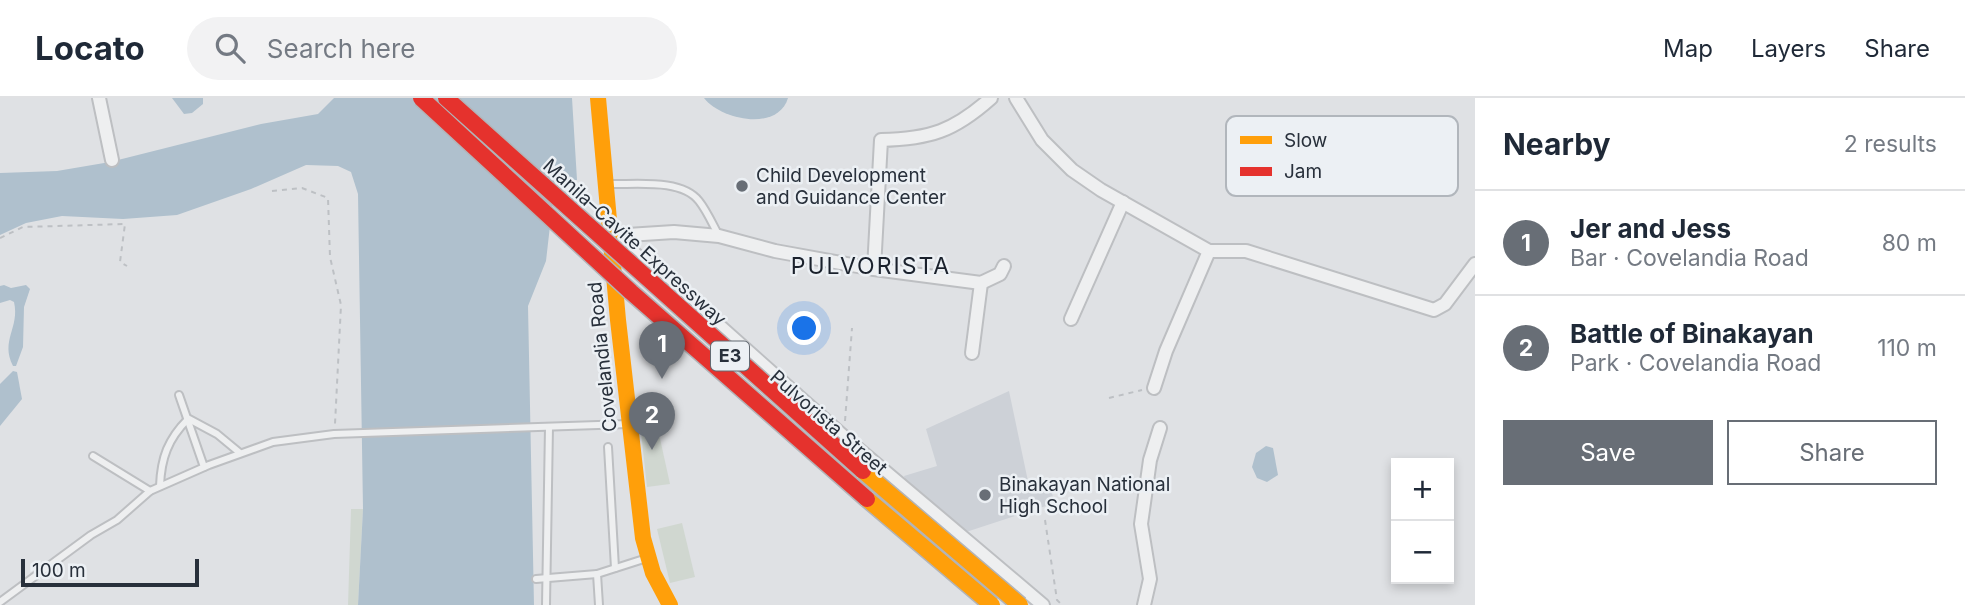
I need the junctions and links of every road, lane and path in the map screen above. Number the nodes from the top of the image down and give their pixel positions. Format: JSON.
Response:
{"nodes":[{"id":1,"x":99,"y":98,"type":"edge"},
{"id":2,"x":421,"y":98,"type":"edge"},
{"id":3,"x":446,"y":98,"type":"edge"},
{"id":4,"x":598,"y":98,"type":"edge"},
{"id":5,"x":991,"y":98,"type":"edge"},
{"id":6,"x":1016,"y":98,"type":"edge"},
{"id":7,"x":112,"y":160,"type":"dead end"},
{"id":8,"x":606,"y":184,"type":"junction"},
{"id":9,"x":272,"y":191,"type":"dead end"},
{"id":10,"x":1123,"y":202,"type":"junction"},
{"id":11,"x":615,"y":236,"type":"junction"},
{"id":12,"x":719,"y":236,"type":"junction"},
{"id":13,"x":0,"y":238,"type":"edge"},
{"id":14,"x":1209,"y":251,"type":"junction"},
{"id":15,"x":1475,"y":264,"type":"edge"},
{"id":16,"x":1004,"y":266,"type":"dead end"},
{"id":17,"x":127,"y":267,"type":"dead end"},
{"id":18,"x":874,"y":270,"type":"junction"},
{"id":19,"x":981,"y":283,"type":"junction"},
{"id":20,"x":1071,"y":319,"type":"dead end"},
{"id":21,"x":852,"y":328,"type":"dead end"},
{"id":22,"x":972,"y":354,"type":"dead end"},
{"id":23,"x":1154,"y":388,"type":"joint"},
{"id":24,"x":179,"y":395,"type":"dead end"},
{"id":25,"x":1109,"y":398,"type":"dead end"},
{"id":26,"x":188,"y":419,"type":"junction"},
{"id":27,"x":629,"y":424,"type":"junction"},
{"id":28,"x":549,"y":427,"type":"junction"},
{"id":29,"x":1160,"y":428,"type":"dead end"},
{"id":30,"x":334,"y":435,"type":"junction"},
{"id":31,"x":844,"y":436,"type":"junction"},
{"id":32,"x":608,"y":447,"type":"dead end"},
{"id":33,"x":240,"y":453,"type":"junction"},
{"id":34,"x":93,"y":456,"type":"dead end"},
{"id":35,"x":204,"y":467,"type":"junction"},
{"id":36,"x":160,"y":486,"type":"junction"},
{"id":37,"x":149,"y":491,"type":"junction"},
{"id":38,"x":1045,"y":520,"type":"dead end"},
{"id":39,"x":647,"y":557,"type":"junction"},
{"id":40,"x":615,"y":568,"type":"junction"},
{"id":41,"x":597,"y":574,"type":"junction"},
{"id":42,"x":545,"y":578,"type":"junction"},
{"id":43,"x":536,"y":579,"type":"dead end"},
{"id":44,"x":0,"y":602,"type":"edge"},
{"id":45,"x":546,"y":605,"type":"edge"},
{"id":46,"x":599,"y":605,"type":"edge"},
{"id":47,"x":670,"y":605,"type":"edge"},
{"id":48,"x":992,"y":605,"type":"edge"},
{"id":49,"x":1020,"y":605,"type":"edge"},
{"id":50,"x":1044,"y":605,"type":"edge"},
{"id":51,"x":1062,"y":605,"type":"edge"},
{"id":52,"x":1144,"y":605,"type":"edge"}],
"edges":[{"from":1,"to":7,"type":"street"},
{"from":2,"to":48,"type":"main road","name":"Manila–Cavite Expressway","number":"E3","bridge":true},
{"from":3,"to":49,"type":"main road","name":"Manila–Cavite Expressway","number":"E3","bridge":true},
{"from":4,"to":8,"type":"main road","name":"Covelandia Road"},
{"from":5,"to":18,"type":"street"},
{"from":6,"to":10,"type":"street"},
{"from":8,"to":11,"type":"main road","name":"Covelandia Road"},
{"from":8,"to":12,"type":"lane"},
{"from":9,"to":30,"type":"path"},
{"from":10,"to":14,"type":"street"},
{"from":10,"to":20,"type":"street"},
{"from":11,"to":12,"type":"street"},
{"from":11,"to":27,"type":"main road","name":"Covelandia Road"},
{"from":11,"to":31,"type":"street","name":"Pulvorista Street"},
{"from":12,"to":18,"type":"street"},
{"from":13,"to":17,"type":"path"},
{"from":14,"to":15,"type":"street"},
{"from":14,"to":23,"type":"street"},
{"from":16,"to":19,"type":"street"},
{"from":18,"to":19,"type":"street"},
{"from":19,"to":22,"type":"street"},
{"from":21,"to":31,"type":"path"},
{"from":23,"to":25,"type":"path"},
{"from":24,"to":26,"type":"lane"},
{"from":26,"to":33,"type":"lane"},
{"from":26,"to":35,"type":"lane"},
{"from":26,"to":36,"type":"lane"},
{"from":27,"to":28,"type":"lane"},
{"from":27,"to":39,"type":"main road","name":"Covelandia Road"},
{"from":28,"to":30,"type":"lane"},
{"from":28,"to":42,"type":"lane"},
{"from":29,"to":52,"type":"street"},
{"from":30,"to":33,"type":"lane"},
{"from":31,"to":50,"type":"street","name":"Pulvorista Street"},
{"from":32,"to":40,"type":"lane"},
{"from":33,"to":35,"type":"lane"},
{"from":34,"to":37,"type":"lane"},
{"from":35,"to":36,"type":"lane"},
{"from":36,"to":37,"type":"lane"},
{"from":37,"to":44,"type":"lane"},
{"from":38,"to":51,"type":"path"},
{"from":39,"to":40,"type":"lane"},
{"from":39,"to":47,"type":"main road","name":"Covelandia Road"},
{"from":40,"to":41,"type":"lane"},
{"from":41,"to":42,"type":"lane"},
{"from":41,"to":46,"type":"lane"},
{"from":42,"to":43,"type":"lane"},
{"from":42,"to":45,"type":"lane"}]}
